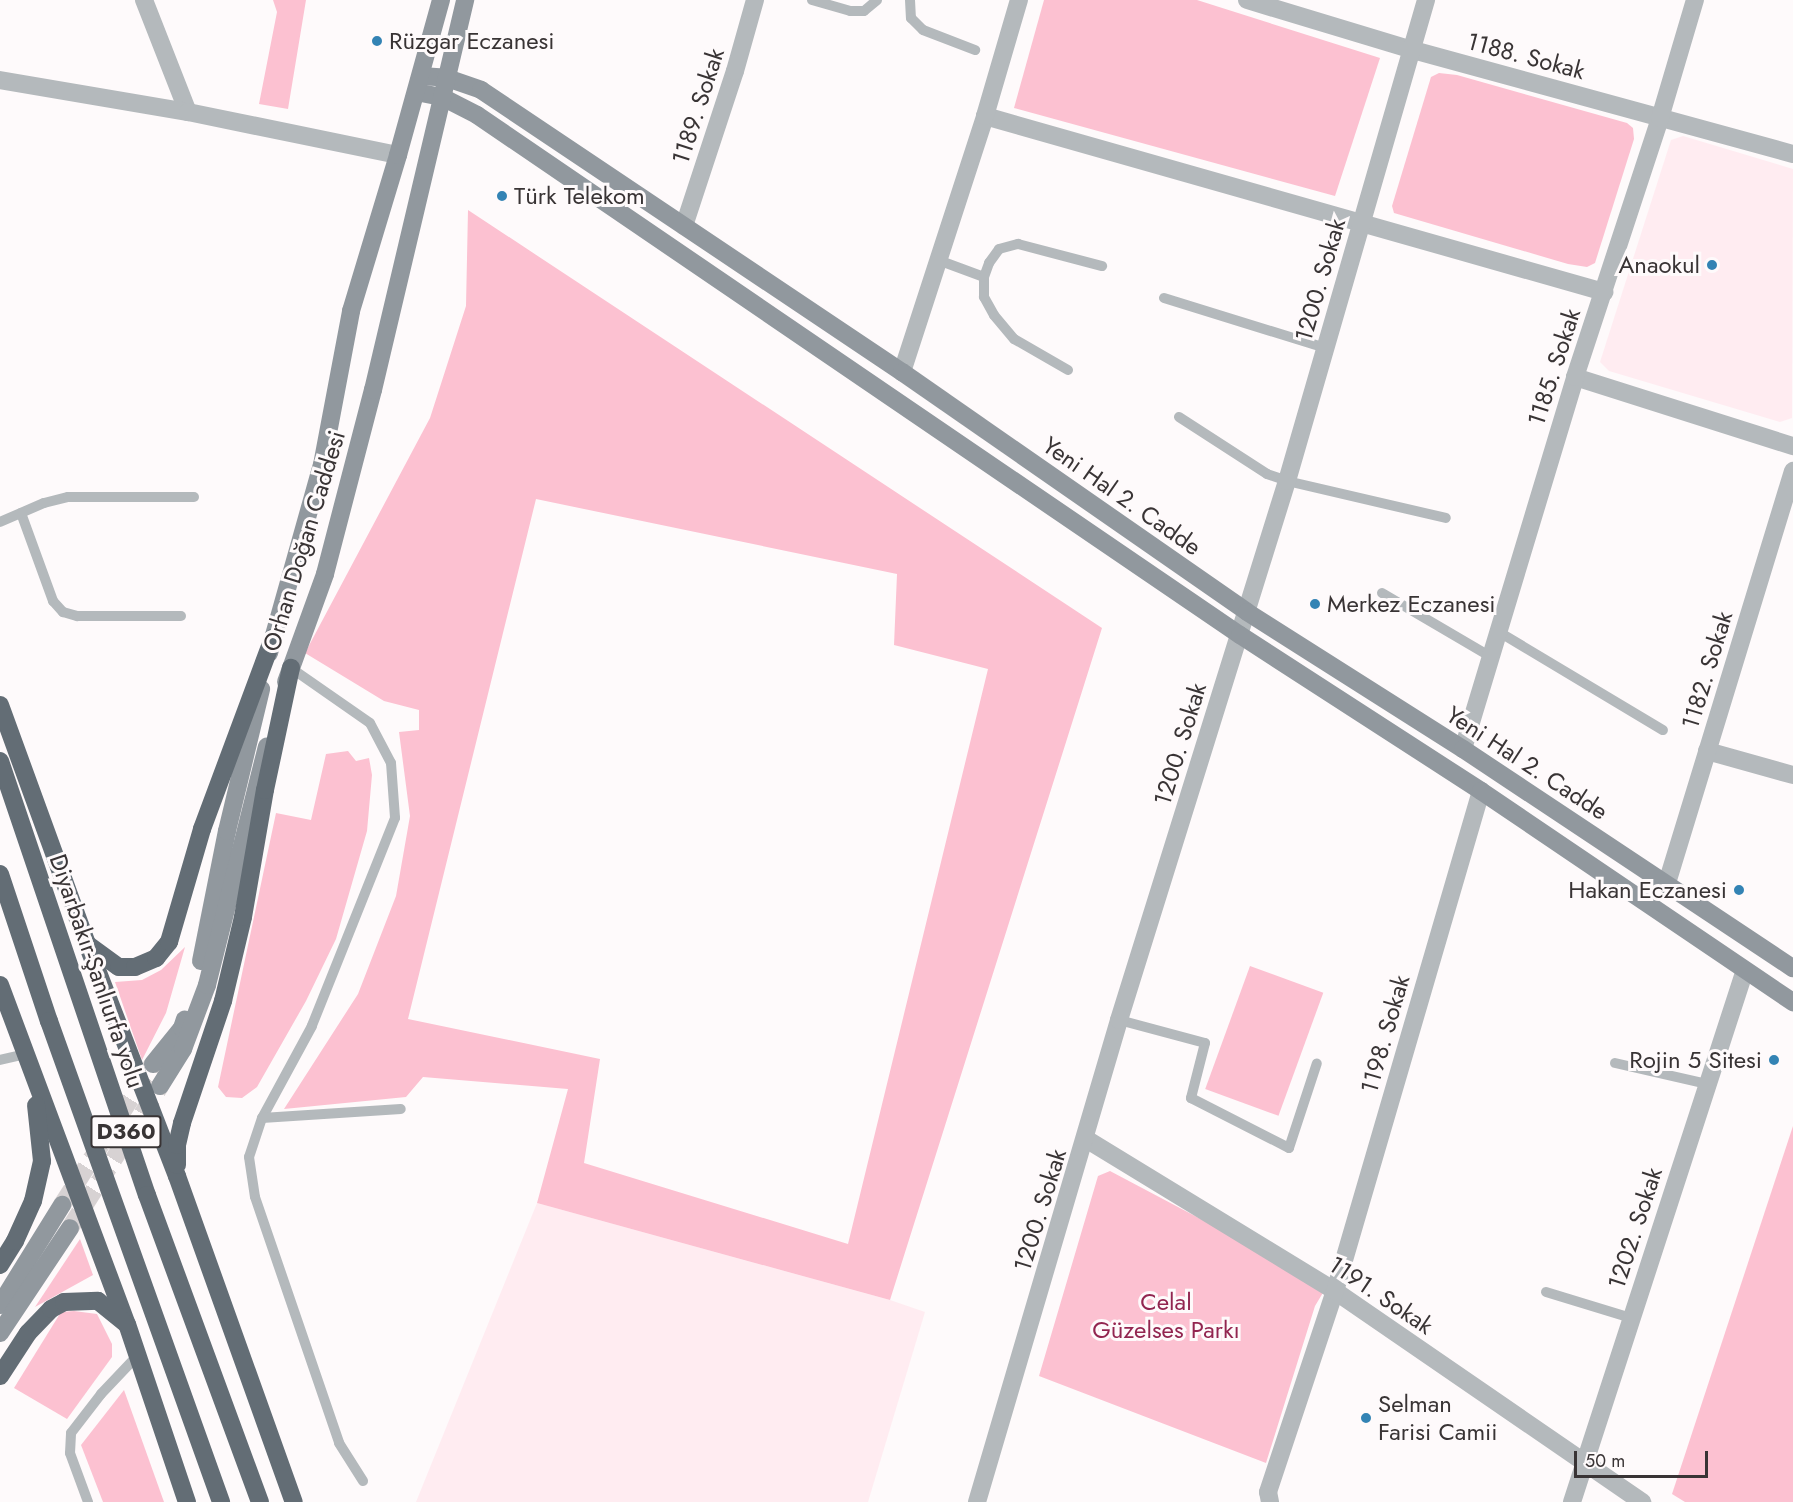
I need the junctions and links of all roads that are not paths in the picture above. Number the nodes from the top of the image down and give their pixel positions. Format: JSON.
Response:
{"nodes":[{"id":1,"x":144,"y":0,"type":"edge"},
{"id":2,"x":441,"y":0,"type":"edge"},
{"id":3,"x":465,"y":0,"type":"edge"},
{"id":4,"x":755,"y":0,"type":"edge"},
{"id":5,"x":812,"y":0,"type":"edge"},
{"id":6,"x":877,"y":0,"type":"edge"},
{"id":7,"x":910,"y":0,"type":"edge"},
{"id":8,"x":1019,"y":0,"type":"edge"},
{"id":9,"x":1247,"y":0,"type":"edge"},
{"id":10,"x":1426,"y":0,"type":"edge"},
{"id":11,"x":1695,"y":0,"type":"edge"},
{"id":12,"x":975,"y":50,"type":"dead end"},
{"id":13,"x":1413,"y":50,"type":"junction"},
{"id":14,"x":447,"y":78,"type":"junction"},
{"id":15,"x":0,"y":80,"type":"edge"},
{"id":16,"x":419,"y":84,"type":"junction"},
{"id":17,"x":442,"y":96,"type":"junction"},
{"id":18,"x":188,"y":112,"type":"junction"},
{"id":19,"x":985,"y":116,"type":"junction"},
{"id":20,"x":1660,"y":118,"type":"junction"},
{"id":21,"x":1793,"y":154,"type":"edge"},
{"id":22,"x":398,"y":155,"type":"junction"},
{"id":23,"x":1361,"y":221,"type":"junction"},
{"id":24,"x":684,"y":226,"type":"junction"},
{"id":25,"x":938,"y":260,"type":"junction"},
{"id":26,"x":1102,"y":266,"type":"dead end"},
{"id":27,"x":984,"y":277,"type":"junction"},
{"id":28,"x":1604,"y":292,"type":"junction"},
{"id":29,"x":1164,"y":298,"type":"dead end"},
{"id":30,"x":1326,"y":348,"type":"junction"},
{"id":31,"x":1068,"y":370,"type":"dead end"},
{"id":32,"x":902,"y":372,"type":"junction"},
{"id":33,"x":1575,"y":378,"type":"junction"},
{"id":34,"x":1179,"y":417,"type":"dead end"},
{"id":35,"x":1793,"y":446,"type":"edge"},
{"id":36,"x":1793,"y":471,"type":"edge"},
{"id":37,"x":1287,"y":481,"type":"junction"},
{"id":38,"x":194,"y":497,"type":"dead end"},
{"id":39,"x":21,"y":513,"type":"junction"},
{"id":40,"x":1446,"y":518,"type":"dead end"},
{"id":41,"x":0,"y":522,"type":"edge"},
{"id":42,"x":1382,"y":593,"type":"dead end"},
{"id":43,"x":1247,"y":612,"type":"junction"},
{"id":44,"x":181,"y":616,"type":"dead end"},
{"id":45,"x":1498,"y":632,"type":"junction"},
{"id":46,"x":1240,"y":635,"type":"junction"},
{"id":47,"x":273,"y":638,"type":"junction"},
{"id":48,"x":1491,"y":657,"type":"junction"},
{"id":49,"x":291,"y":669,"type":"junction"},
{"id":50,"x":0,"y":705,"type":"edge"},
{"id":51,"x":1663,"y":730,"type":"dead end"},
{"id":52,"x":1463,"y":749,"type":"junction"},
{"id":53,"x":1707,"y":751,"type":"junction"},
{"id":54,"x":0,"y":760,"type":"edge"},
{"id":55,"x":1793,"y":775,"type":"edge"},
{"id":56,"x":1481,"y":791,"type":"junction"},
{"id":57,"x":0,"y":874,"type":"edge"},
{"id":58,"x":1667,"y":883,"type":"junction"},
{"id":59,"x":87,"y":944,"type":"junction"},
{"id":60,"x":1793,"y":968,"type":"edge"},
{"id":61,"x":1745,"y":969,"type":"junction"},
{"id":62,"x":0,"y":985,"type":"edge"},
{"id":63,"x":1793,"y":1002,"type":"edge"},
{"id":64,"x":1119,"y":1020,"type":"junction"},
{"id":65,"x":26,"y":1054,"type":"junction"},
{"id":66,"x":0,"y":1060,"type":"edge"},
{"id":67,"x":1317,"y":1063,"type":"dead end"},
{"id":68,"x":1615,"y":1063,"type":"dead end"},
{"id":69,"x":153,"y":1064,"type":"tunnel mouth"},
{"id":70,"x":1707,"y":1084,"type":"junction"},
{"id":71,"x":160,"y":1086,"type":"tunnel mouth"},
{"id":72,"x":401,"y":1109,"type":"dead end"},
{"id":73,"x":262,"y":1118,"type":"junction"},
{"id":74,"x":1086,"y":1139,"type":"junction"},
{"id":75,"x":177,"y":1176,"type":"junction"},
{"id":76,"x":62,"y":1205,"type":"tunnel mouth"},
{"id":77,"x":70,"y":1228,"type":"tunnel mouth"},
{"id":78,"x":0,"y":1265,"type":"edge"},
{"id":79,"x":1335,"y":1291,"type":"junction"},
{"id":80,"x":1546,"y":1292,"type":"dead end"},
{"id":81,"x":0,"y":1305,"type":"edge"},
{"id":82,"x":1631,"y":1318,"type":"junction"},
{"id":83,"x":127,"y":1324,"type":"junction"},
{"id":84,"x":0,"y":1333,"type":"edge"},
{"id":85,"x":137,"y":1356,"type":"junction"},
{"id":86,"x":0,"y":1376,"type":"edge"},
{"id":87,"x":1584,"y":1464,"type":"junction"},
{"id":88,"x":363,"y":1481,"type":"dead end"},
{"id":89,"x":88,"y":1502,"type":"edge"},
{"id":90,"x":187,"y":1502,"type":"edge"},
{"id":91,"x":221,"y":1502,"type":"edge"},
{"id":92,"x":260,"y":1502,"type":"edge"},
{"id":93,"x":294,"y":1502,"type":"edge"},
{"id":94,"x":977,"y":1502,"type":"edge"},
{"id":95,"x":1270,"y":1502,"type":"edge"},
{"id":96,"x":1572,"y":1502,"type":"edge"},
{"id":97,"x":1642,"y":1502,"type":"edge"}],
"edges":[{"from":1,"to":18,"type":"street"},
{"from":2,"to":16,"type":"street","name":"Orhan Doğan Caddesi"},
{"from":3,"to":14,"type":"street","name":"Orhan Doğan Caddesi"},
{"from":4,"to":24,"type":"street","name":"1189. Sokak"},
{"from":5,"to":6,"type":"lane"},
{"from":7,"to":12,"type":"lane"},
{"from":8,"to":19,"type":"street"},
{"from":9,"to":13,"type":"street","name":"1188. Sokak"},
{"from":10,"to":13,"type":"street","name":"1200. Sokak"},
{"from":11,"to":20,"type":"street","name":"1185. Sokak"},
{"from":13,"to":20,"type":"street","name":"1188. Sokak"},
{"from":13,"to":23,"type":"street","name":"1200. Sokak"},
{"from":14,"to":16,"type":"street","name":"Yeni Hal 2. Cadde"},
{"from":14,"to":17,"type":"street","name":"Orhan Doğan Caddesi"},
{"from":14,"to":24,"type":"street","name":"Yeni Hal 2. Cadde"},
{"from":15,"to":18,"type":"street"},
{"from":16,"to":17,"type":"street"},
{"from":16,"to":22,"type":"street","name":"Orhan Doğan Caddesi"},
{"from":17,"to":46,"type":"street"},
{"from":17,"to":49,"type":"street","name":"Orhan Doğan Caddesi"},
{"from":18,"to":22,"type":"street"},
{"from":19,"to":23,"type":"street"},
{"from":19,"to":25,"type":"street"},
{"from":20,"to":21,"type":"street","name":"1188. Sokak"},
{"from":20,"to":28,"type":"street","name":"1185. Sokak"},
{"from":22,"to":47,"type":"street","name":"Orhan Doğan Caddesi"},
{"from":23,"to":28,"type":"street"},
{"from":23,"to":30,"type":"street","name":"1200. Sokak"},
{"from":24,"to":32,"type":"street","name":"Yeni Hal 2. Cadde"},
{"from":25,"to":27,"type":"lane"},
{"from":25,"to":32,"type":"street"},
{"from":26,"to":27,"type":"lane"},
{"from":27,"to":31,"type":"lane"},
{"from":28,"to":33,"type":"street","name":"1185. Sokak"},
{"from":29,"to":30,"type":"lane"},
{"from":30,"to":37,"type":"street","name":"1200. Sokak"},
{"from":32,"to":43,"type":"street","name":"Yeni Hal 2. Cadde"},
{"from":33,"to":35,"type":"street"},
{"from":33,"to":45,"type":"street","name":"1185. Sokak"},
{"from":34,"to":37,"type":"lane"},
{"from":36,"to":53,"type":"street","name":"1182. Sokak"},
{"from":37,"to":40,"type":"lane"},
{"from":37,"to":43,"type":"street","name":"1200. Sokak"},
{"from":38,"to":39,"type":"lane"},
{"from":39,"to":41,"type":"lane"},
{"from":39,"to":44,"type":"lane"},
{"from":42,"to":48,"type":"lane"},
{"from":43,"to":46,"type":"street","name":"1200. Sokak"},
{"from":43,"to":52,"type":"street","name":"Yeni Hal 2. Cadde"},
{"from":45,"to":48,"type":"street","name":"1185. Sokak"},
{"from":45,"to":51,"type":"lane"},
{"from":46,"to":56,"type":"street"},
{"from":46,"to":64,"type":"street","name":"1200. Sokak"},
{"from":47,"to":59,"type":"highway"},
{"from":47,"to":69,"type":"street","name":"Orhan Doğan Caddesi"},
{"from":48,"to":52,"type":"street","name":"1185. Sokak"},
{"from":49,"to":71,"type":"street","name":"Orhan Doğan Caddesi"},
{"from":49,"to":73,"type":"lane"},
{"from":49,"to":75,"type":"highway"},
{"from":50,"to":59,"type":"highway"},
{"from":52,"to":58,"type":"street","name":"Yeni Hal 2. Cadde"},
{"from":53,"to":55,"type":"street"},
{"from":53,"to":58,"type":"street","name":"1182. Sokak"},
{"from":54,"to":92,"type":"highway","name":"Diyarbakır-Şanlıurfa yolu","number":"D360"},
{"from":56,"to":61,"type":"street"},
{"from":56,"to":79,"type":"street","name":"1198. Sokak"},
{"from":57,"to":91,"type":"highway","number":"D360"},
{"from":58,"to":60,"type":"street","name":"Yeni Hal 2. Cadde"},
{"from":59,"to":75,"type":"highway"},
{"from":61,"to":63,"type":"street"},
{"from":61,"to":70,"type":"street","name":"1202. Sokak"},
{"from":62,"to":65,"type":"highway"},
{"from":64,"to":67,"type":"lane"},
{"from":64,"to":74,"type":"street","name":"1200. Sokak"},
{"from":65,"to":66,"type":"lane"},
{"from":65,"to":78,"type":"highway"},
{"from":65,"to":83,"type":"highway"},
{"from":68,"to":70,"type":"lane"},
{"from":70,"to":82,"type":"street","name":"1202. Sokak"},
{"from":72,"to":73,"type":"lane"},
{"from":73,"to":88,"type":"lane"},
{"from":74,"to":79,"type":"street","name":"1191. Sokak"},
{"from":74,"to":94,"type":"street","name":"1200. Sokak"},
{"from":75,"to":93,"type":"highway"},
{"from":76,"to":81,"type":"street"},
{"from":77,"to":84,"type":"street"},
{"from":79,"to":87,"type":"street","name":"1191. Sokak"},
{"from":79,"to":95,"type":"street","name":"1198. Sokak"},
{"from":80,"to":82,"type":"lane"},
{"from":82,"to":87,"type":"street","name":"1202. Sokak"},
{"from":83,"to":85,"type":"highway"},
{"from":83,"to":86,"type":"highway"},
{"from":85,"to":89,"type":"lane"},
{"from":85,"to":90,"type":"highway"},
{"from":87,"to":96,"type":"street","name":"1202. Sokak"},
{"from":87,"to":97,"type":"street","name":"1191. Sokak"}]}
